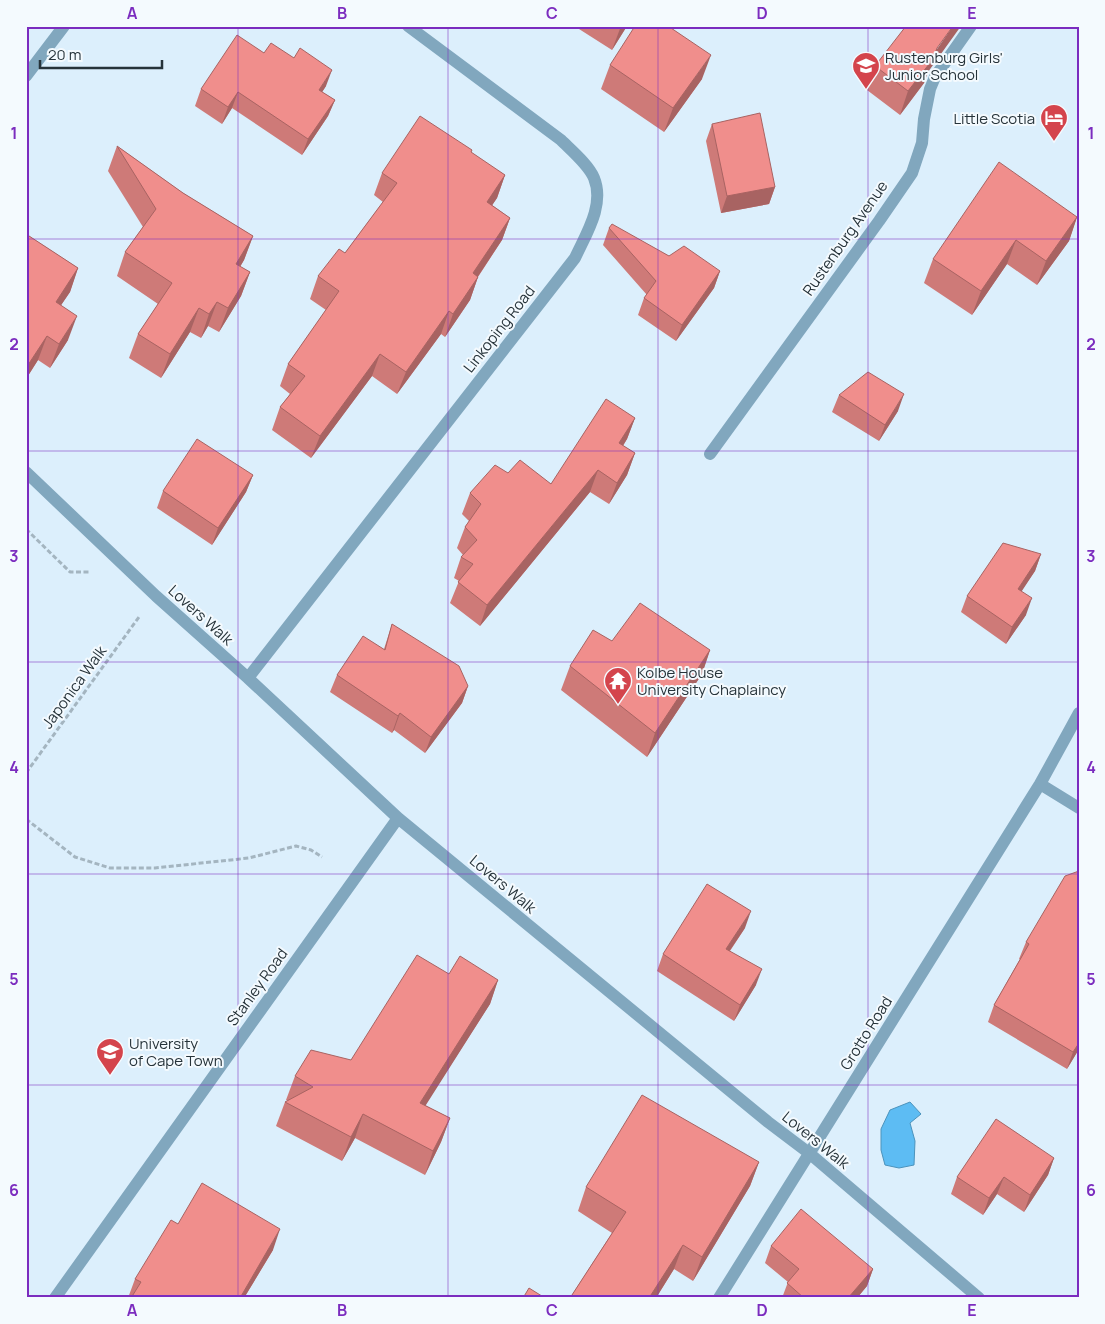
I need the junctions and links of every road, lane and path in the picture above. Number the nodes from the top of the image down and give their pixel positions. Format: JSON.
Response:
{"nodes":[{"id":1,"x":64,"y":26,"type":"edge"},
{"id":2,"x":408,"y":26,"type":"edge"},
{"id":3,"x":971,"y":26,"type":"edge"},
{"id":4,"x":26,"y":76,"type":"edge"},
{"id":5,"x":710,"y":454,"type":"dead end"},
{"id":6,"x":26,"y":472,"type":"edge"},
{"id":7,"x":26,"y":529,"type":"edge"},
{"id":8,"x":96,"y":572,"type":"dead end"},
{"id":9,"x":141,"y":615,"type":"dead end"},
{"id":10,"x":248,"y":678,"type":"junction"},
{"id":11,"x":1079,"y":713,"type":"edge"},
{"id":12,"x":26,"y":772,"type":"edge"},
{"id":13,"x":1040,"y":784,"type":"junction"},
{"id":14,"x":1079,"y":808,"type":"edge"},
{"id":15,"x":398,"y":818,"type":"junction"},
{"id":16,"x":26,"y":819,"type":"edge"},
{"id":17,"x":322,"y":857,"type":"dead end"},
{"id":18,"x":810,"y":1154,"type":"junction"},
{"id":19,"x":55,"y":1298,"type":"edge"},
{"id":20,"x":719,"y":1298,"type":"edge"},
{"id":21,"x":979,"y":1298,"type":"edge"}],
"edges":[{"from":1,"to":4,"type":"street"},
{"from":2,"to":10,"type":"street","name":"Linkoping Road"},
{"from":3,"to":5,"type":"street","name":"Rustenburg Avenue"},
{"from":6,"to":10,"type":"street","name":"Lovers Walk"},
{"from":7,"to":8,"type":"path"},
{"from":9,"to":12,"type":"path","name":"Japonica Walk"},
{"from":10,"to":15,"type":"street","name":"Lovers Walk"},
{"from":11,"to":13,"type":"street","name":"Grotto Road"},
{"from":13,"to":14,"type":"street"},
{"from":13,"to":18,"type":"street","name":"Grotto Road"},
{"from":15,"to":18,"type":"street","name":"Lovers Walk"},
{"from":15,"to":19,"type":"street","name":"Stanley Road"},
{"from":16,"to":17,"type":"path"},
{"from":18,"to":20,"type":"street","name":"Grotto Road"},
{"from":18,"to":21,"type":"street","name":"Lovers Walk"}]}
